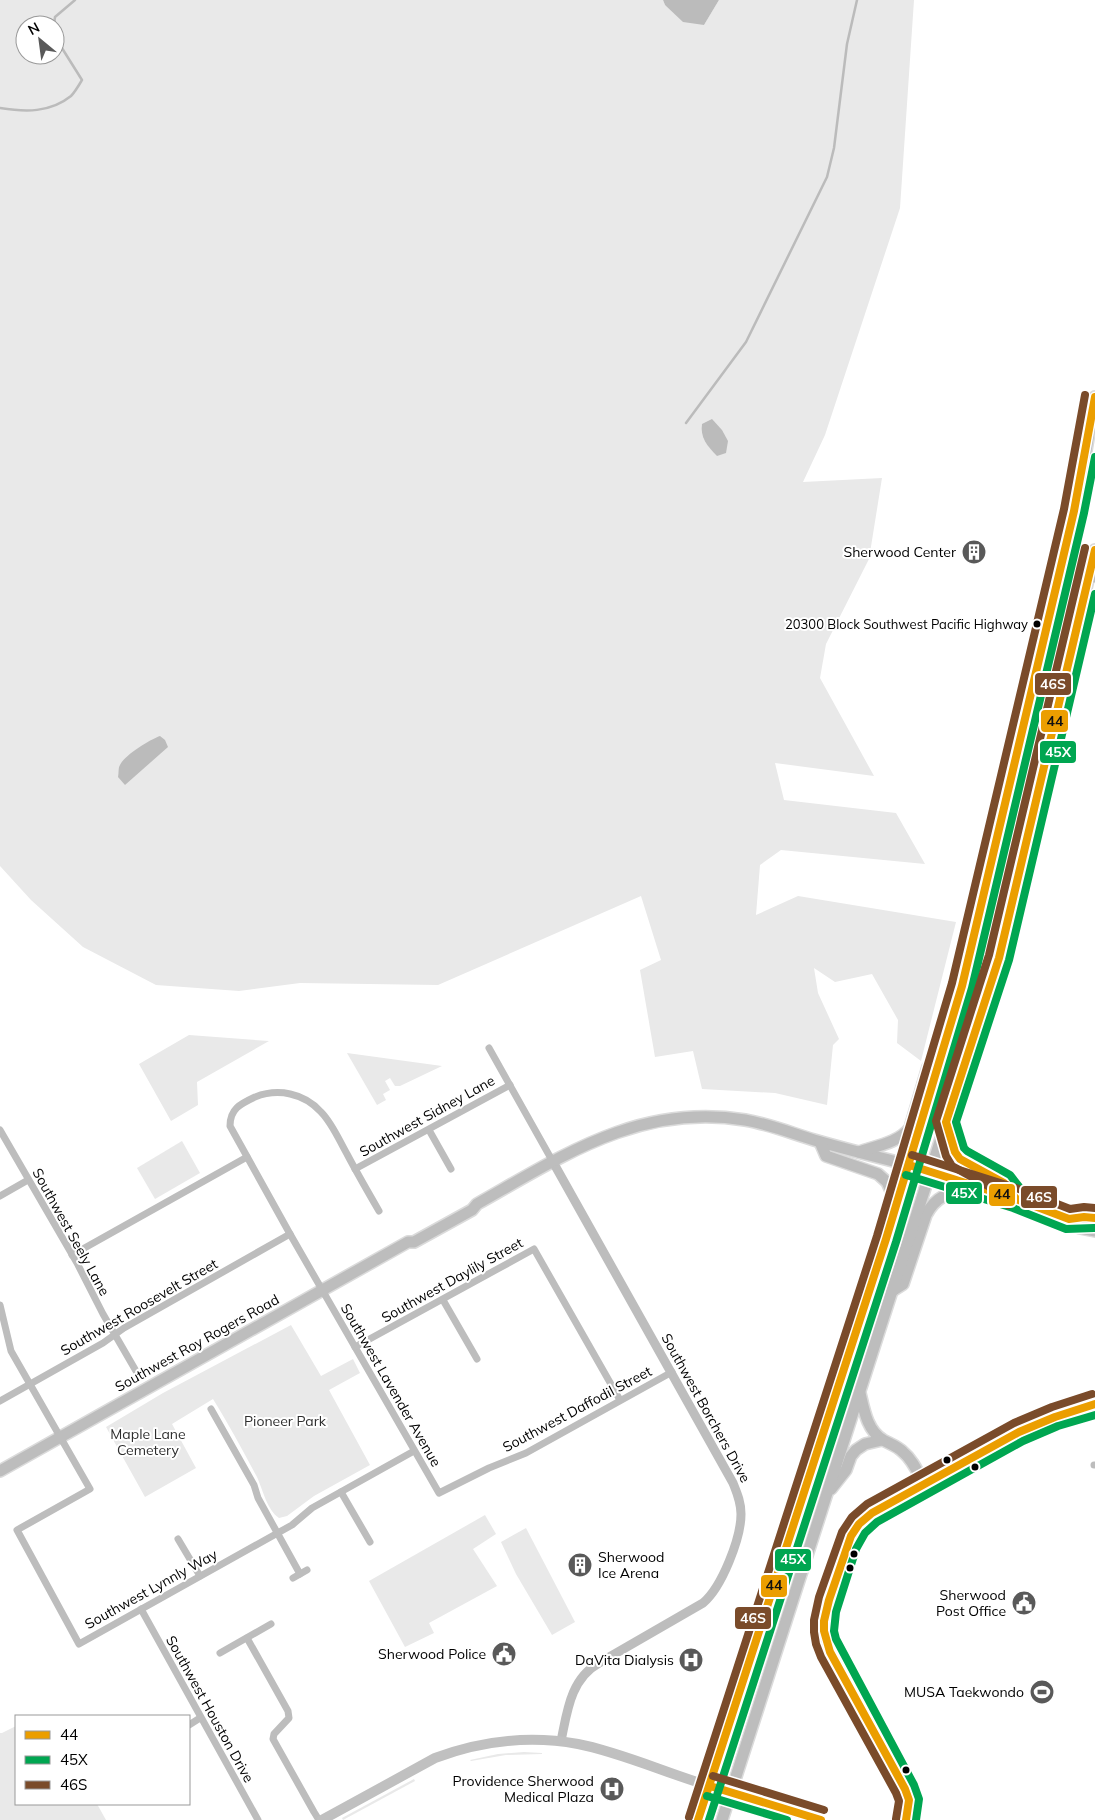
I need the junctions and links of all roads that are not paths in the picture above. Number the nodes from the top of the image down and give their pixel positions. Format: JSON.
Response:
{"nodes":[{"id":1,"x":1095,"y":397,"type":"edge"},
{"id":2,"x":1095,"y":550,"type":"edge"},
{"id":3,"x":1060,"y":572,"type":"junction"},
{"id":4,"x":1092,"y":578,"type":"edge"},
{"id":5,"x":489,"y":1048,"type":"dead end"},
{"id":6,"x":943,"y":1054,"type":"junction"},
{"id":7,"x":510,"y":1085,"type":"junction"},
{"id":8,"x":946,"y":1122,"type":"junction"},
{"id":9,"x":0,"y":1130,"type":"edge"},
{"id":10,"x":429,"y":1130,"type":"junction"},
{"id":11,"x":820,"y":1142,"type":"junction"},
{"id":12,"x":859,"y":1152,"type":"junction"},
{"id":13,"x":247,"y":1157,"type":"junction"},
{"id":14,"x":553,"y":1162,"type":"junction"},
{"id":15,"x":909,"y":1166,"type":"junction"},
{"id":16,"x":355,"y":1169,"type":"junction"},
{"id":17,"x":451,"y":1169,"type":"dead end"},
{"id":18,"x":931,"y":1172,"type":"junction"},
{"id":19,"x":28,"y":1180,"type":"junction"},
{"id":20,"x":977,"y":1187,"type":"junction"},
{"id":21,"x":0,"y":1196,"type":"edge"},
{"id":22,"x":1016,"y":1200,"type":"junction"},
{"id":23,"x":897,"y":1204,"type":"junction"},
{"id":24,"x":379,"y":1211,"type":"dead end"},
{"id":25,"x":1095,"y":1218,"type":"edge"},
{"id":26,"x":1069,"y":1219,"type":"junction"},
{"id":27,"x":1095,"y":1231,"type":"edge"},
{"id":28,"x":290,"y":1234,"type":"junction"},
{"id":29,"x":72,"y":1255,"type":"junction"},
{"id":30,"x":322,"y":1290,"type":"junction"},
{"id":31,"x":892,"y":1291,"type":"junction"},
{"id":32,"x":443,"y":1300,"type":"junction"},
{"id":33,"x":0,"y":1305,"type":"edge"},
{"id":34,"x":114,"y":1335,"type":"junction"},
{"id":35,"x":354,"y":1348,"type":"junction"},
{"id":36,"x":477,"y":1359,"type":"dead end"},
{"id":37,"x":136,"y":1372,"type":"dead end"},
{"id":38,"x":672,"y":1372,"type":"junction"},
{"id":39,"x":30,"y":1384,"type":"junction"},
{"id":40,"x":860,"y":1391,"type":"junction"},
{"id":41,"x":620,"y":1400,"type":"junction"},
{"id":42,"x":0,"y":1401,"type":"edge"},
{"id":43,"x":1095,"y":1404,"type":"edge"},
{"id":44,"x":211,"y":1409,"type":"dead end"},
{"id":45,"x":60,"y":1437,"type":"junction"},
{"id":46,"x":882,"y":1440,"type":"junction"},
{"id":47,"x":414,"y":1451,"type":"junction"},
{"id":48,"x":0,"y":1470,"type":"edge"},
{"id":49,"x":924,"y":1484,"type":"junction"},
{"id":50,"x":341,"y":1492,"type":"junction"},
{"id":51,"x":439,"y":1493,"type":"joint"},
{"id":52,"x":826,"y":1495,"type":"junction"},
{"id":53,"x":278,"y":1533,"type":"junction"},
{"id":54,"x":178,"y":1539,"type":"dead end"},
{"id":55,"x":370,"y":1542,"type":"dead end"},
{"id":56,"x":200,"y":1576,"type":"junction"},
{"id":57,"x":293,"y":1578,"type":"dead end"},
{"id":58,"x":141,"y":1610,"type":"junction"},
{"id":59,"x":271,"y":1624,"type":"dead end"},
{"id":60,"x":247,"y":1638,"type":"junction"},
{"id":61,"x":220,"y":1653,"type":"dead end"},
{"id":62,"x":200,"y":1718,"type":"junction"},
{"id":63,"x":190,"y":1724,"type":"edge"},
{"id":64,"x":561,"y":1742,"type":"junction"},
{"id":65,"x":710,"y":1786,"type":"junction"},
{"id":66,"x":731,"y":1792,"type":"junction"},
{"id":67,"x":258,"y":1820,"type":"edge"},
{"id":68,"x":321,"y":1820,"type":"edge"},
{"id":69,"x":698,"y":1820,"type":"edge"},
{"id":70,"x":722,"y":1820,"type":"edge"},
{"id":71,"x":821,"y":1820,"type":"edge"},
{"id":72,"x":906,"y":1820,"type":"edge"}],
"edges":[{"from":1,"to":3,"type":"main road"},
{"from":2,"to":4,"type":"main road"},
{"from":3,"to":4,"type":"street"},
{"from":3,"to":6,"type":"main road"},
{"from":4,"to":8,"type":"main road"},
{"from":5,"to":7,"type":"street","name":"Southwest Borchers Drive"},
{"from":6,"to":12,"type":"main road"},
{"from":6,"to":15,"type":"main road"},
{"from":7,"to":10,"type":"street","name":"Southwest Sidney Lane"},
{"from":7,"to":14,"type":"street","name":"Southwest Borchers Drive"},
{"from":8,"to":18,"type":"main road"},
{"from":8,"to":22,"type":"main road"},
{"from":9,"to":19,"type":"street","name":"Southwest Seely Lane"},
{"from":10,"to":16,"type":"street","name":"Southwest Sidney Lane"},
{"from":10,"to":17,"type":"street"},
{"from":11,"to":12,"type":"main road","name":"Southwest Roy Rogers Road"},
{"from":11,"to":14,"type":"main road","name":"Southwest Roy Rogers Road"},
{"from":11,"to":23,"type":"main road"},
{"from":12,"to":15,"type":"main road","name":"Southwest Roy Rogers Road"},
{"from":13,"to":16,"type":"street","name":"Southwest Lavender Avenue"},
{"from":13,"to":28,"type":"street","name":"Southwest Lavender Avenue"},
{"from":13,"to":29,"type":"street"},
{"from":14,"to":30,"type":"main road","name":"Southwest Roy Rogers Road"},
{"from":14,"to":38,"type":"street","name":"Southwest Borchers Drive"},
{"from":15,"to":18,"type":"main road","name":"Southwest Roy Rogers Road"},
{"from":15,"to":23,"type":"main road"},
{"from":16,"to":24,"type":"street","name":"Southwest Lavender Avenue"},
{"from":18,"to":20,"type":"main road","name":"Southwest Roy Rogers Road"},
{"from":18,"to":31,"type":"main road"},
{"from":19,"to":21,"type":"street"},
{"from":19,"to":29,"type":"street","name":"Southwest Seely Lane"},
{"from":20,"to":22,"type":"main road","name":"Southwest Roy Rogers Road"},
{"from":20,"to":31,"type":"main road"},
{"from":22,"to":26,"type":"main road","name":"Southwest Roy Rogers Road"},
{"from":23,"to":65,"type":"main road"},
{"from":25,"to":26,"type":"main road"},
{"from":26,"to":27,"type":"main road"},
{"from":28,"to":30,"type":"street","name":"Southwest Lavender Avenue"},
{"from":28,"to":34,"type":"street","name":"Southwest Roosevelt Street"},
{"from":29,"to":34,"type":"street","name":"Southwest Seely Lane"},
{"from":30,"to":35,"type":"street","name":"Southwest Lavender Avenue"},
{"from":30,"to":45,"type":"main road","name":"Southwest Roy Rogers Road"},
{"from":31,"to":40,"type":"main road"},
{"from":32,"to":35,"type":"street","name":"Southwest Daylily Street"},
{"from":32,"to":36,"type":"street"},
{"from":32,"to":41,"type":"street","name":"Southwest Daylily Street"},
{"from":33,"to":39,"type":"street","name":"Southwest Lynnly Way"},
{"from":34,"to":37,"type":"street","name":"Southwest Seely Lane"},
{"from":34,"to":39,"type":"street","name":"Southwest Roosevelt Street"},
{"from":35,"to":47,"type":"street","name":"Southwest Lavender Avenue"},
{"from":38,"to":41,"type":"street","name":"Southwest Daffodil Street"},
{"from":38,"to":64,"type":"street","name":"Southwest Borchers Drive"},
{"from":39,"to":42,"type":"street","name":"Southwest Roosevelt Street"},
{"from":39,"to":45,"type":"street","name":"Southwest Lynnly Way"},
{"from":40,"to":46,"type":"main road"},
{"from":40,"to":52,"type":"main road"},
{"from":41,"to":51,"type":"street","name":"Southwest Daffodil Street"},
{"from":43,"to":49,"type":"street"},
{"from":44,"to":53,"type":"street"},
{"from":45,"to":48,"type":"main road","name":"Southwest Roy Rogers Road"},
{"from":45,"to":58,"type":"street","name":"Southwest Lynnly Way"},
{"from":46,"to":49,"type":"main road"},
{"from":46,"to":52,"type":"main road"},
{"from":47,"to":50,"type":"street","name":"Southwest Lynnly Way"},
{"from":47,"to":51,"type":"street","name":"Southwest Lavender Avenue"},
{"from":49,"to":72,"type":"street"},
{"from":50,"to":53,"type":"street","name":"Southwest Lynnly Way"},
{"from":50,"to":55,"type":"street"},
{"from":52,"to":66,"type":"main road"},
{"from":53,"to":56,"type":"street","name":"Southwest Lynnly Way"},
{"from":53,"to":57,"type":"street"},
{"from":54,"to":56,"type":"street"},
{"from":56,"to":58,"type":"street","name":"Southwest Lynnly Way"},
{"from":58,"to":62,"type":"street","name":"Southwest Houston Drive"},
{"from":59,"to":60,"type":"street"},
{"from":60,"to":61,"type":"street"},
{"from":60,"to":68,"type":"street"},
{"from":62,"to":63,"type":"street"},
{"from":62,"to":67,"type":"street","name":"Southwest Houston Drive"},
{"from":64,"to":65,"type":"main road"},
{"from":64,"to":68,"type":"main road"},
{"from":65,"to":66,"type":"main road"},
{"from":65,"to":69,"type":"main road"},
{"from":66,"to":70,"type":"main road"},
{"from":66,"to":71,"type":"main road"}]}
